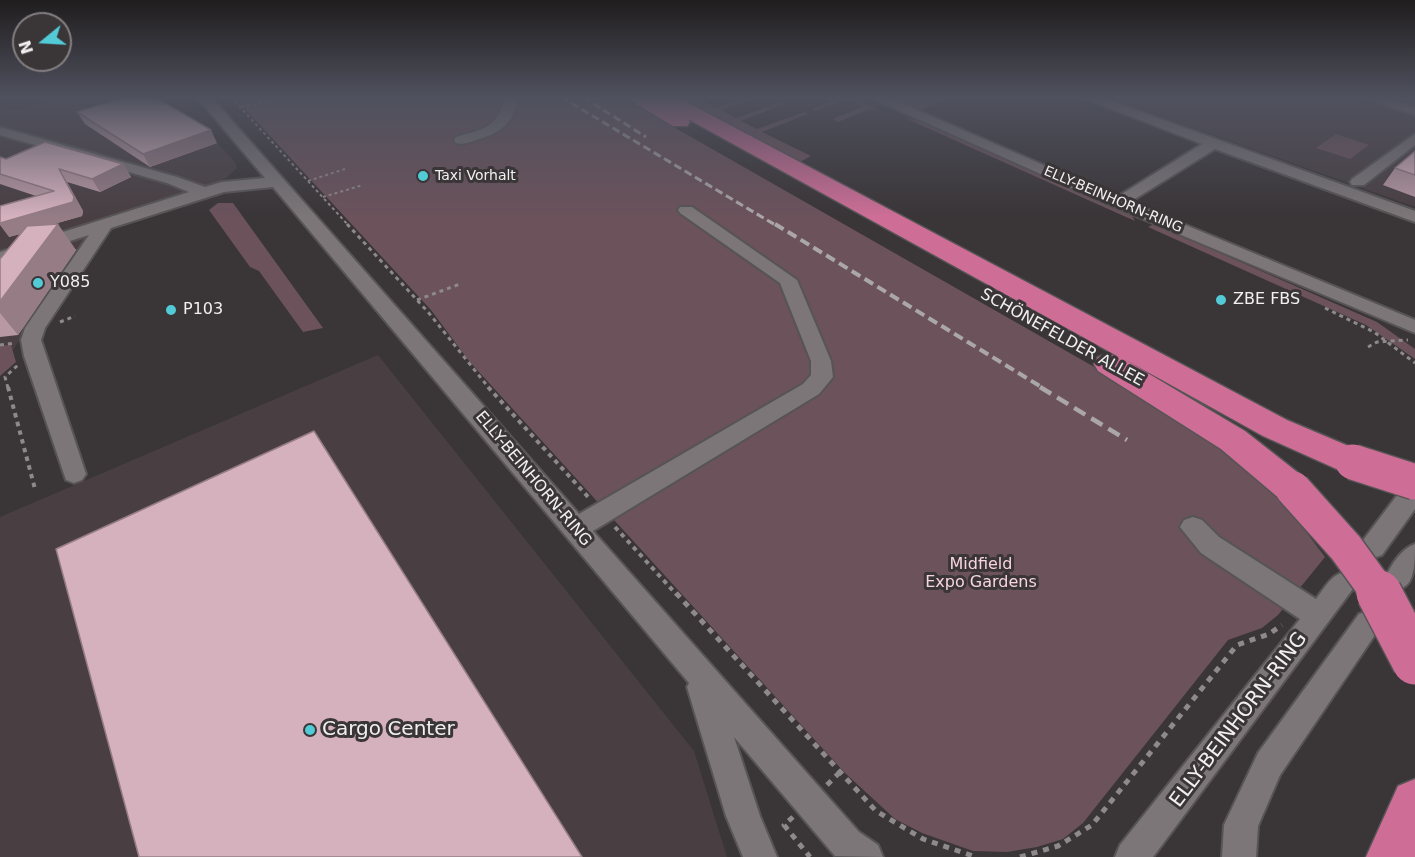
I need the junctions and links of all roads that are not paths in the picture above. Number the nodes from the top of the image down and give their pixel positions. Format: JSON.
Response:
{"nodes":[{"id":1,"x":38,"y":137,"type":"edge"},
{"id":2,"x":238,"y":137,"type":"edge"},
{"id":3,"x":469,"y":137,"type":"edge"},
{"id":4,"x":705,"y":137,"type":"edge"},
{"id":5,"x":737,"y":137,"type":"edge"},
{"id":6,"x":959,"y":137,"type":"edge"},
{"id":7,"x":1198,"y":137,"type":"edge"},
{"id":8,"x":1231,"y":137,"type":"edge"},
{"id":9,"x":1415,"y":138,"type":"edge"},
{"id":10,"x":461,"y":140,"type":"dead end"},
{"id":11,"x":1214,"y":143,"type":"junction"},
{"id":12,"x":244,"y":144,"type":"junction"},
{"id":13,"x":277,"y":182,"type":"junction"},
{"id":14,"x":1358,"y":183,"type":"junction"},
{"id":15,"x":222,"y":187,"type":"junction"},
{"id":16,"x":205,"y":193,"type":"junction"},
{"id":17,"x":1118,"y":203,"type":"junction"},
{"id":18,"x":1415,"y":203,"type":"edge"},
{"id":19,"x":686,"y":210,"type":"dead end"},
{"id":20,"x":1415,"y":217,"type":"edge"},
{"id":21,"x":104,"y":226,"type":"junction"},
{"id":22,"x":0,"y":258,"type":"edge"},
{"id":23,"x":1414,"y":336,"type":"edge"},
{"id":24,"x":74,"y":474,"type":"dead end"},
{"id":25,"x":1413,"y":489,"type":"edge"},
{"id":26,"x":1193,"y":527,"type":"dead end"},
{"id":27,"x":575,"y":529,"type":"junction"},
{"id":28,"x":1372,"y":547,"type":"dead end"},
{"id":29,"x":1415,"y":555,"type":"edge"},
{"id":30,"x":1398,"y":578,"type":"dead end"},
{"id":31,"x":1345,"y":582,"type":"dead end"},
{"id":32,"x":1309,"y":610,"type":"junction"},
{"id":33,"x":1369,"y":623,"type":"dead end"},
{"id":34,"x":1415,"y":662,"type":"edge"},
{"id":35,"x":696,"y":671,"type":"junction"},
{"id":36,"x":1415,"y":802,"type":"edge"},
{"id":37,"x":857,"y":853,"type":"edge"},
{"id":38,"x":760,"y":857,"type":"edge"},
{"id":39,"x":1132,"y":857,"type":"edge"},
{"id":40,"x":1239,"y":857,"type":"edge"},
{"id":41,"x":1391,"y":857,"type":"edge"}],
"edges":[{"from":1,"to":16,"type":"street"},
{"from":2,"to":12,"type":"street","name":"ELLY-BEINHORN-RING"},
{"from":3,"to":10,"type":"street"},
{"from":4,"to":34,"type":"highway","name":"SCHÖNEFELDER ALLEE","bridge":true},
{"from":5,"to":25,"type":"highway","name":"SCHÖNEFELDER ALLEE","bridge":true},
{"from":6,"to":17,"type":"street","name":"ELLY-BEINHORN-RING"},
{"from":7,"to":11,"type":"street"},
{"from":8,"to":14,"type":"street"},
{"from":9,"to":14,"type":"street"},
{"from":11,"to":17,"type":"street"},
{"from":11,"to":20,"type":"street"},
{"from":12,"to":13,"type":"street","name":"ELLY-BEINHORN-RING"},
{"from":12,"to":15,"type":"street"},
{"from":13,"to":15,"type":"street"},
{"from":13,"to":27,"type":"street","name":"ELLY-BEINHORN-RING"},
{"from":14,"to":18,"type":"street"},
{"from":15,"to":16,"type":"street"},
{"from":16,"to":21,"type":"street"},
{"from":17,"to":23,"type":"street","name":"ELLY-BEINHORN-RING"},
{"from":19,"to":27,"type":"street"},
{"from":21,"to":22,"type":"street"},
{"from":21,"to":24,"type":"street"},
{"from":25,"to":28,"type":"street"},
{"from":26,"to":32,"type":"street"},
{"from":27,"to":35,"type":"street","name":"ELLY-BEINHORN-RING"},
{"from":29,"to":30,"type":"street"},
{"from":31,"to":32,"type":"street","name":"ELLY-BEINHORN-RING"},
{"from":32,"to":39,"type":"street","name":"ELLY-BEINHORN-RING"},
{"from":33,"to":40,"type":"street"},
{"from":35,"to":37,"type":"street","name":"ELLY-BEINHORN-RING"},
{"from":35,"to":38,"type":"street"},
{"from":36,"to":41,"type":"highway"}]}
